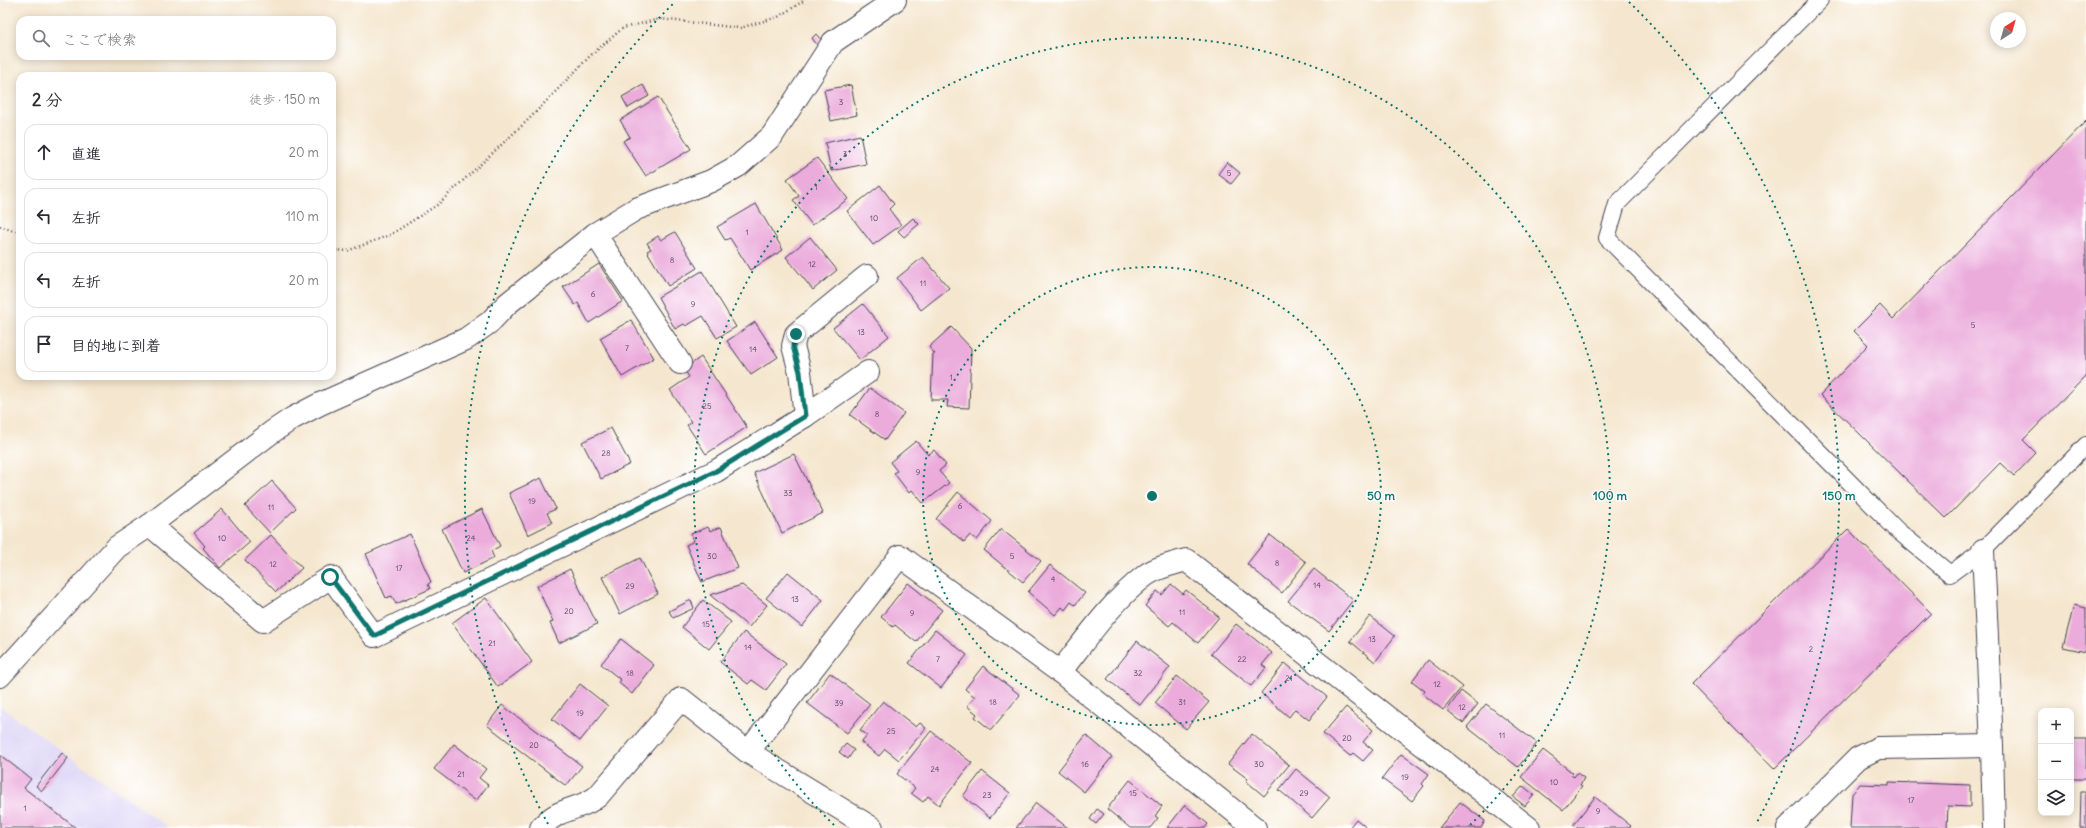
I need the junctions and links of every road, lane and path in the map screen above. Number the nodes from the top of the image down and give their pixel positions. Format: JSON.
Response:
{"nodes":[{"id":1,"x":804,"y":0,"type":"edge"},
{"id":2,"x":895,"y":0,"type":"edge"},
{"id":3,"x":1820,"y":0,"type":"edge"},
{"id":4,"x":0,"y":226,"type":"edge"},
{"id":5,"x":16,"y":232,"type":"edge"},
{"id":6,"x":595,"y":234,"type":"junction"},
{"id":7,"x":336,"y":250,"type":"edge"},
{"id":8,"x":867,"y":276,"type":"dead end"},
{"id":9,"x":680,"y":363,"type":"dead end"},
{"id":10,"x":868,"y":372,"type":"dead end"},
{"id":11,"x":805,"y":416,"type":"junction"},
{"id":12,"x":2086,"y":446,"type":"edge"},
{"id":13,"x":150,"y":525,"type":"junction"},
{"id":14,"x":1983,"y":550,"type":"junction"},
{"id":15,"x":1060,"y":672,"type":"junction"},
{"id":16,"x":0,"y":676,"type":"edge"},
{"id":17,"x":1992,"y":746,"type":"junction"},
{"id":18,"x":748,"y":752,"type":"junction"},
{"id":19,"x":541,"y":828,"type":"edge"},
{"id":20,"x":872,"y":828,"type":"edge"},
{"id":21,"x":1255,"y":828,"type":"edge"},
{"id":22,"x":1529,"y":828,"type":"edge"},
{"id":23,"x":1788,"y":828,"type":"edge"},
{"id":24,"x":1994,"y":828,"type":"edge"}],
"edges":[{"from":1,"to":7,"type":"path"},
{"from":2,"to":6,"type":"street"},
{"from":3,"to":14,"type":"lane"},
{"from":4,"to":5,"type":"path"},
{"from":6,"to":9,"type":"street"},
{"from":6,"to":13,"type":"street"},
{"from":8,"to":11,"type":"street"},
{"from":10,"to":11,"type":"street"},
{"from":11,"to":13,"type":"street"},
{"from":12,"to":14,"type":"lane"},
{"from":13,"to":16,"type":"street"},
{"from":14,"to":17,"type":"street"},
{"from":15,"to":18,"type":"street"},
{"from":15,"to":21,"type":"street"},
{"from":15,"to":22,"type":"street"},
{"from":17,"to":23,"type":"street"},
{"from":17,"to":24,"type":"street"},
{"from":18,"to":19,"type":"street"},
{"from":18,"to":20,"type":"street"}]}
